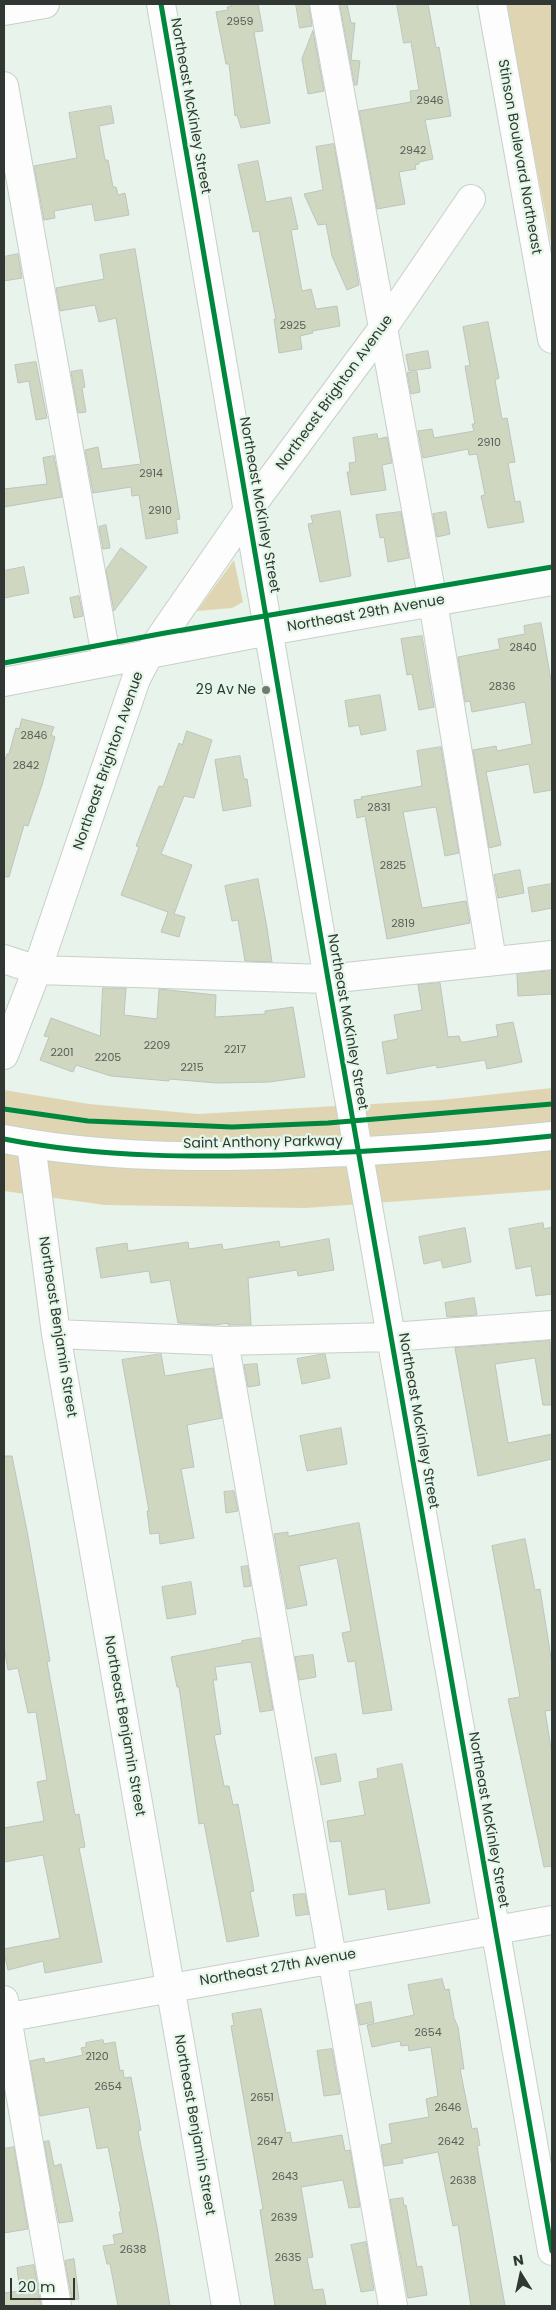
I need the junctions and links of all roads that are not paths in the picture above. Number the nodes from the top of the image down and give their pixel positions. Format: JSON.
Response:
{"nodes":[{"id":1,"x":45,"y":4,"type":"edge"},
{"id":2,"x":161,"y":4,"type":"edge"},
{"id":3,"x":324,"y":4,"type":"edge"},
{"id":4,"x":492,"y":4,"type":"edge"},
{"id":5,"x":4,"y":11,"type":"edge"},
{"id":6,"x":4,"y":86,"type":"edge"},
{"id":7,"x":470,"y":198,"type":"dead end"},
{"id":8,"x":383,"y":328,"type":"junction"},
{"id":9,"x":552,"y":339,"type":"edge"},
{"id":10,"x":249,"y":509,"type":"junction"},
{"id":11,"x":552,"y":581,"type":"edge"},
{"id":12,"x":433,"y":602,"type":"junction"},
{"id":13,"x":269,"y":630,"type":"junction"},
{"id":14,"x":149,"y":654,"type":"junction"},
{"id":15,"x":107,"y":662,"type":"junction"},
{"id":16,"x":4,"y":682,"type":"edge"},
{"id":17,"x":552,"y":954,"type":"edge"},
{"id":18,"x":4,"y":959,"type":"edge"},
{"id":19,"x":492,"y":960,"type":"junction"},
{"id":20,"x":37,"y":970,"type":"junction"},
{"id":21,"x":328,"y":978,"type":"junction"},
{"id":22,"x":4,"y":1055,"type":"edge"},
{"id":23,"x":552,"y":1136,"type":"edge"},
{"id":24,"x":4,"y":1139,"type":"edge"},
{"id":25,"x":31,"y":1144,"type":"junction"},
{"id":26,"x":359,"y":1152,"type":"junction"},
{"id":27,"x":552,"y":1325,"type":"edge"},
{"id":28,"x":56,"y":1334,"type":"junction"},
{"id":29,"x":391,"y":1337,"type":"junction"},
{"id":30,"x":224,"y":1341,"type":"junction"},
{"id":31,"x":552,"y":1920,"type":"edge"},
{"id":32,"x":496,"y":1931,"type":"junction"},
{"id":33,"x":333,"y":1958,"type":"junction"},
{"id":34,"x":170,"y":1987,"type":"junction"},
{"id":35,"x":5,"y":2012,"type":"edge"},
{"id":36,"x":552,"y":2251,"type":"edge"},
{"id":37,"x":57,"y":2306,"type":"edge"},
{"id":38,"x":226,"y":2306,"type":"edge"},
{"id":39,"x":394,"y":2306,"type":"edge"}],
"edges":[{"from":1,"to":5,"type":"street"},
{"from":2,"to":10,"type":"street","name":"Northeast McKinley Street"},
{"from":3,"to":8,"type":"street"},
{"from":4,"to":9,"type":"street","name":"Stinson Boulevard Northeast"},
{"from":6,"to":15,"type":"street"},
{"from":7,"to":8,"type":"street","name":"Northeast Brighton Avenue"},
{"from":8,"to":10,"type":"street","name":"Northeast Brighton Avenue"},
{"from":8,"to":12,"type":"street"},
{"from":10,"to":13,"type":"street","name":"Northeast McKinley Street"},
{"from":10,"to":14,"type":"street","name":"Northeast Brighton Avenue"},
{"from":11,"to":12,"type":"street","name":"Northeast 29th Avenue"},
{"from":12,"to":13,"type":"street","name":"Northeast 29th Avenue"},
{"from":12,"to":19,"type":"street"},
{"from":13,"to":14,"type":"street","name":"Northeast 29th Avenue"},
{"from":13,"to":21,"type":"street","name":"Northeast McKinley Street"},
{"from":14,"to":15,"type":"street","name":"Northeast 29th Avenue"},
{"from":14,"to":20,"type":"street","name":"Northeast Brighton Avenue"},
{"from":15,"to":16,"type":"street","name":"Northeast 29th Avenue"},
{"from":17,"to":19,"type":"street"},
{"from":18,"to":20,"type":"street"},
{"from":19,"to":21,"type":"street"},
{"from":20,"to":21,"type":"street"},
{"from":20,"to":22,"type":"street","name":"Northeast Brighton Avenue"},
{"from":21,"to":26,"type":"street","name":"Northeast McKinley Street"},
{"from":23,"to":26,"type":"street","name":"Saint Anthony Parkway"},
{"from":24,"to":25,"type":"street","name":"Saint Anthony Parkway"},
{"from":25,"to":26,"type":"street","name":"Saint Anthony Parkway"},
{"from":25,"to":28,"type":"street","name":"Northeast Benjamin Street"},
{"from":26,"to":29,"type":"street","name":"Northeast McKinley Street"},
{"from":27,"to":29,"type":"street"},
{"from":28,"to":30,"type":"street"},
{"from":28,"to":34,"type":"street","name":"Northeast Benjamin Street"},
{"from":29,"to":30,"type":"street"},
{"from":29,"to":32,"type":"street","name":"Northeast McKinley Street"},
{"from":30,"to":33,"type":"street"},
{"from":31,"to":32,"type":"street","name":"Northeast 27th Avenue"},
{"from":32,"to":33,"type":"street","name":"Northeast 27th Avenue"},
{"from":32,"to":36,"type":"street","name":"Northeast McKinley Street"},
{"from":33,"to":34,"type":"street","name":"Northeast 27th Avenue"},
{"from":33,"to":39,"type":"street"},
{"from":34,"to":35,"type":"street","name":"Northeast 27th Avenue"},
{"from":34,"to":38,"type":"street","name":"Northeast Benjamin Street"},
{"from":35,"to":37,"type":"street"}]}
